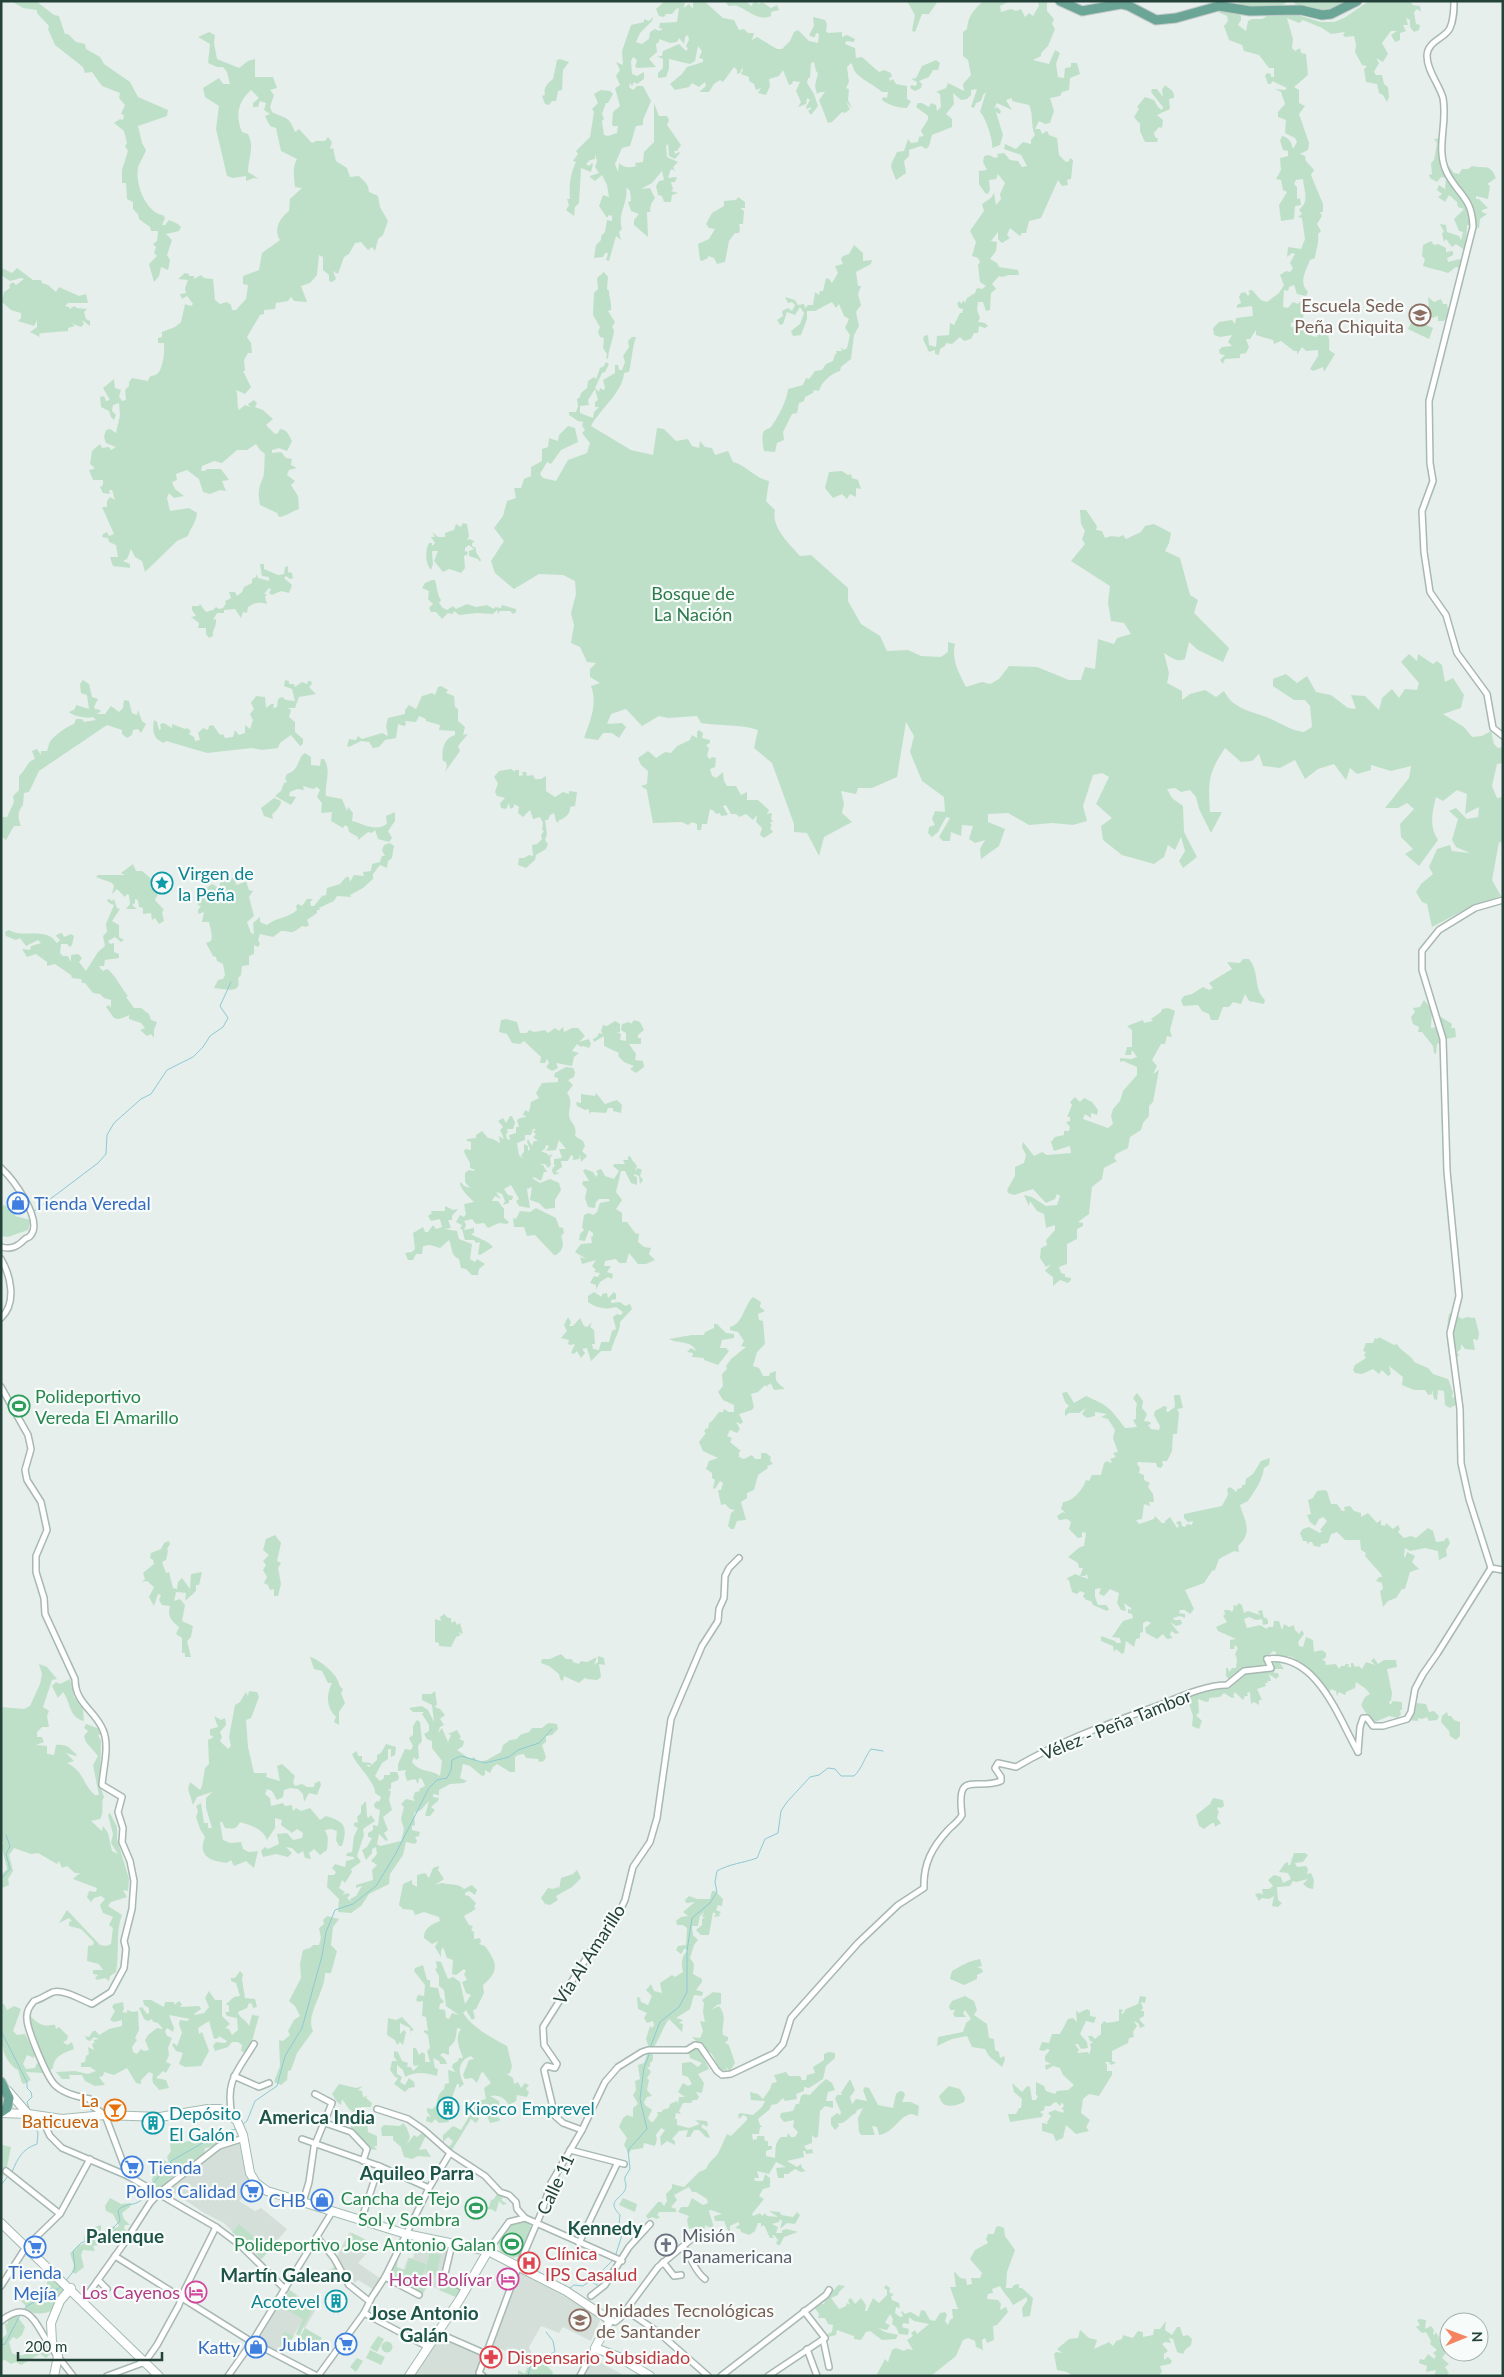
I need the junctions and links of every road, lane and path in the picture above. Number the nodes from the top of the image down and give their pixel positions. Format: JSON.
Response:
{"nodes":[{"id":1,"x":1060,"y":1,"type":"edge"},
{"id":2,"x":1357,"y":1,"type":"edge"},
{"id":3,"x":1454,"y":1,"type":"edge"},
{"id":4,"x":1503,"y":736,"type":"edge"},
{"id":5,"x":1503,"y":900,"type":"edge"},
{"id":6,"x":1,"y":1168,"type":"edge"},
{"id":7,"x":1,"y":1247,"type":"edge"},
{"id":8,"x":1,"y":1259,"type":"edge"},
{"id":9,"x":1,"y":1318,"type":"edge"},
{"id":10,"x":1,"y":1387,"type":"edge"},
{"id":11,"x":739,"y":1558,"type":"dead end"},
{"id":12,"x":1491,"y":1568,"type":"junction"},
{"id":13,"x":1503,"y":1570,"type":"edge"},
{"id":14,"x":254,"y":2044,"type":"dead end"},
{"id":15,"x":688,"y":2050,"type":"joint"},
{"id":16,"x":234,"y":2076,"type":"junction"},
{"id":17,"x":1,"y":2082,"type":"edge"},
{"id":18,"x":269,"y":2083,"type":"dead end"},
{"id":19,"x":7,"y":2091,"type":"junction"},
{"id":20,"x":315,"y":2094,"type":"dead end"},
{"id":21,"x":377,"y":2109,"type":"dead end"},
{"id":22,"x":1,"y":2113,"type":"edge"},
{"id":23,"x":28,"y":2114,"type":"junction"},
{"id":24,"x":38,"y":2115,"type":"junction"},
{"id":25,"x":105,"y":2115,"type":"junction"},
{"id":26,"x":308,"y":2117,"type":"dead end"},
{"id":27,"x":234,"y":2118,"type":"junction"},
{"id":28,"x":324,"y":2123,"type":"junction"},
{"id":29,"x":582,"y":2130,"type":"junction"},
{"id":30,"x":243,"y":2135,"type":"junction"},
{"id":31,"x":302,"y":2139,"type":"dead end"},
{"id":32,"x":316,"y":2143,"type":"junction"},
{"id":33,"x":570,"y":2150,"type":"junction"},
{"id":34,"x":450,"y":2153,"type":"junction"},
{"id":35,"x":90,"y":2159,"type":"junction"},
{"id":36,"x":363,"y":2160,"type":"junction"},
{"id":37,"x":617,"y":2164,"type":"junction"},
{"id":38,"x":624,"y":2164,"type":"dead end"},
{"id":39,"x":379,"y":2166,"type":"junction"},
{"id":40,"x":6,"y":2171,"type":"dead end"},
{"id":41,"x":128,"y":2176,"type":"junction"},
{"id":42,"x":429,"y":2188,"type":"junction"},
{"id":43,"x":156,"y":2192,"type":"junction"},
{"id":44,"x":303,"y":2202,"type":"junction"},
{"id":45,"x":332,"y":2212,"type":"junction"},
{"id":46,"x":60,"y":2214,"type":"junction"},
{"id":47,"x":525,"y":2218,"type":"junction"},
{"id":48,"x":361,"y":2221,"type":"junction"},
{"id":49,"x":537,"y":2223,"type":"junction"},
{"id":50,"x":650,"y":2224,"type":"dead end"},
{"id":51,"x":3,"y":2225,"type":"edge"},
{"id":52,"x":216,"y":2227,"type":"junction"},
{"id":53,"x":406,"y":2234,"type":"junction"},
{"id":54,"x":317,"y":2237,"type":"junction"},
{"id":55,"x":694,"y":2237,"type":"dead end"},
{"id":56,"x":579,"y":2243,"type":"junction"},
{"id":57,"x":452,"y":2244,"type":"junction"},
{"id":58,"x":26,"y":2247,"type":"junction"},
{"id":59,"x":682,"y":2248,"type":"junction"},
{"id":60,"x":488,"y":2251,"type":"junction"},
{"id":61,"x":115,"y":2256,"type":"junction"},
{"id":62,"x":621,"y":2260,"type":"junction"},
{"id":63,"x":663,"y":2262,"type":"junction"},
{"id":64,"x":519,"y":2265,"type":"junction"},
{"id":65,"x":681,"y":2275,"type":"dead end"},
{"id":66,"x":385,"y":2278,"type":"junction"},
{"id":67,"x":705,"y":2279,"type":"dead end"},
{"id":68,"x":98,"y":2280,"type":"junction"},
{"id":69,"x":1,"y":2286,"type":"edge"},
{"id":70,"x":71,"y":2288,"type":"junction"},
{"id":71,"x":107,"y":2289,"type":"dead end"},
{"id":72,"x":285,"y":2289,"type":"junction"},
{"id":73,"x":466,"y":2289,"type":"junction"},
{"id":74,"x":828,"y":2290,"type":"dead end"},
{"id":75,"x":419,"y":2295,"type":"dead end"},
{"id":76,"x":591,"y":2296,"type":"dead end"},
{"id":77,"x":182,"y":2298,"type":"junction"},
{"id":78,"x":83,"y":2301,"type":"junction"},
{"id":79,"x":369,"y":2301,"type":"junction"},
{"id":80,"x":627,"y":2311,"type":"junction"},
{"id":81,"x":804,"y":2311,"type":"junction"},
{"id":82,"x":364,"y":2313,"type":"junction"},
{"id":83,"x":610,"y":2320,"type":"junction"},
{"id":84,"x":1,"y":2321,"type":"edge"},
{"id":85,"x":438,"y":2333,"type":"junction"},
{"id":86,"x":824,"y":2338,"type":"junction"},
{"id":87,"x":252,"y":2342,"type":"junction"},
{"id":88,"x":428,"y":2348,"type":"junction"},
{"id":89,"x":595,"y":2348,"type":"junction"},
{"id":90,"x":807,"y":2349,"type":"junction"},
{"id":91,"x":486,"y":2354,"type":"junction"},
{"id":92,"x":58,"y":2356,"type":"junction"},
{"id":93,"x":145,"y":2362,"type":"junction"},
{"id":94,"x":830,"y":2366,"type":"dead end"},
{"id":95,"x":54,"y":2376,"type":"edge"},
{"id":96,"x":72,"y":2376,"type":"edge"},
{"id":97,"x":107,"y":2376,"type":"edge"},
{"id":98,"x":158,"y":2376,"type":"edge"},
{"id":99,"x":228,"y":2376,"type":"edge"},
{"id":100,"x":318,"y":2376,"type":"edge"},
{"id":101,"x":409,"y":2376,"type":"edge"},
{"id":102,"x":484,"y":2376,"type":"edge"},
{"id":103,"x":580,"y":2376,"type":"edge"},
{"id":104,"x":650,"y":2376,"type":"edge"},
{"id":105,"x":708,"y":2376,"type":"edge"},
{"id":106,"x":721,"y":2376,"type":"edge"},
{"id":107,"x":768,"y":2376,"type":"edge"},
{"id":108,"x":817,"y":2376,"type":"edge"}],
"edges":[{"from":1,"to":2,"type":"main road"},
{"from":3,"to":4,"type":"street"},
{"from":5,"to":12,"type":"street"},
{"from":6,"to":7,"type":"street"},
{"from":8,"to":9,"type":"street"},
{"from":10,"to":25,"type":"street"},
{"from":11,"to":29,"type":"street","name":"Vía Al Amarillo"},
{"from":12,"to":13,"type":"street"},
{"from":12,"to":15,"type":"street","name":"Vélez - Peña Tambor"},
{"from":14,"to":16,"type":"street"},
{"from":15,"to":29,"type":"street","name":"Calle 11"},
{"from":16,"to":18,"type":"street"},
{"from":16,"to":27,"type":"street"},
{"from":17,"to":19,"type":"main road"},
{"from":19,"to":22,"type":"main road"},
{"from":19,"to":23,"type":"main road"},
{"from":20,"to":28,"type":"street"},
{"from":21,"to":34,"type":"street"},
{"from":22,"to":23,"type":"main road"},
{"from":23,"to":24,"type":"main road"},
{"from":24,"to":25,"type":"main road"},
{"from":24,"to":35,"type":"street"},
{"from":25,"to":27,"type":"main road"},
{"from":25,"to":41,"type":"street"},
{"from":26,"to":28,"type":"street"},
{"from":27,"to":30,"type":"main road"},
{"from":28,"to":32,"type":"street"},
{"from":28,"to":36,"type":"street"},
{"from":29,"to":33,"type":"street","name":"Calle 11"},
{"from":30,"to":43,"type":"street"},
{"from":30,"to":44,"type":"main road"},
{"from":31,"to":32,"type":"street"},
{"from":32,"to":36,"type":"street"},
{"from":32,"to":44,"type":"street"},
{"from":33,"to":37,"type":"street"},
{"from":33,"to":49,"type":"street","name":"Calle 11"},
{"from":34,"to":42,"type":"street"},
{"from":34,"to":47,"type":"street"},
{"from":35,"to":41,"type":"street"},
{"from":35,"to":46,"type":"street"},
{"from":36,"to":39,"type":"street"},
{"from":37,"to":38,"type":"street"},
{"from":37,"to":56,"type":"street"},
{"from":39,"to":42,"type":"street"},
{"from":39,"to":48,"type":"street"},
{"from":40,"to":46,"type":"street"},
{"from":41,"to":43,"type":"street"},
{"from":42,"to":53,"type":"street"},
{"from":43,"to":52,"type":"street"},
{"from":43,"to":61,"type":"street"},
{"from":44,"to":45,"type":"main road"},
{"from":45,"to":48,"type":"main road"},
{"from":45,"to":54,"type":"street"},
{"from":46,"to":58,"type":"street"},
{"from":47,"to":49,"type":"street"},
{"from":47,"to":60,"type":"street"},
{"from":48,"to":53,"type":"main road"},
{"from":49,"to":56,"type":"street"},
{"from":49,"to":64,"type":"street","name":"Calle 11"},
{"from":50,"to":62,"type":"street"},
{"from":51,"to":58,"type":"main road"},
{"from":52,"to":72,"type":"street"},
{"from":52,"to":77,"type":"street"},
{"from":53,"to":57,"type":"main road"},
{"from":53,"to":66,"type":"street"},
{"from":54,"to":72,"type":"street"},
{"from":54,"to":79,"type":"street"},
{"from":55,"to":59,"type":"street"},
{"from":56,"to":62,"type":"street"},
{"from":57,"to":60,"type":"main road"},
{"from":57,"to":73,"type":"street"},
{"from":58,"to":69,"type":"street"},
{"from":58,"to":70,"type":"main road"},
{"from":59,"to":63,"type":"street"},
{"from":59,"to":67,"type":"street"},
{"from":60,"to":64,"type":"main road"},
{"from":60,"to":73,"type":"main road"},
{"from":61,"to":68,"type":"street"},
{"from":61,"to":77,"type":"street"},
{"from":62,"to":76,"type":"street"},
{"from":63,"to":65,"type":"street"},
{"from":63,"to":80,"type":"street"},
{"from":64,"to":83,"type":"main road"},
{"from":64,"to":91,"type":"street","name":"Calle 11"},
{"from":66,"to":75,"type":"street"},
{"from":66,"to":79,"type":"street"},
{"from":68,"to":71,"type":"street"},
{"from":68,"to":78,"type":"street"},
{"from":70,"to":78,"type":"main road"},
{"from":70,"to":92,"type":"main road"},
{"from":72,"to":87,"type":"street"},
{"from":73,"to":85,"type":"main road"},
{"from":74,"to":81,"type":"street"},
{"from":77,"to":87,"type":"street"},
{"from":77,"to":93,"type":"street"},
{"from":78,"to":93,"type":"main road"},
{"from":79,"to":82,"type":"street"},
{"from":80,"to":83,"type":"street"},
{"from":80,"to":105,"type":"street"},
{"from":81,"to":86,"type":"street"},
{"from":81,"to":106,"type":"street"},
{"from":82,"to":88,"type":"street"},
{"from":82,"to":100,"type":"street"},
{"from":83,"to":89,"type":"main road"},
{"from":84,"to":92,"type":"street"},
{"from":85,"to":88,"type":"main road"},
{"from":85,"to":91,"type":"street"},
{"from":86,"to":90,"type":"street"},
{"from":86,"to":94,"type":"street"},
{"from":87,"to":99,"type":"street"},
{"from":87,"to":100,"type":"street"},
{"from":88,"to":101,"type":"main road"},
{"from":89,"to":103,"type":"street"},
{"from":89,"to":104,"type":"main road"},
{"from":90,"to":107,"type":"street"},
{"from":90,"to":108,"type":"street"},
{"from":91,"to":102,"type":"street","name":"Calle 11"},
{"from":92,"to":95,"type":"main road"},
{"from":92,"to":96,"type":"street"},
{"from":93,"to":97,"type":"street"},
{"from":93,"to":98,"type":"main road"}]}
